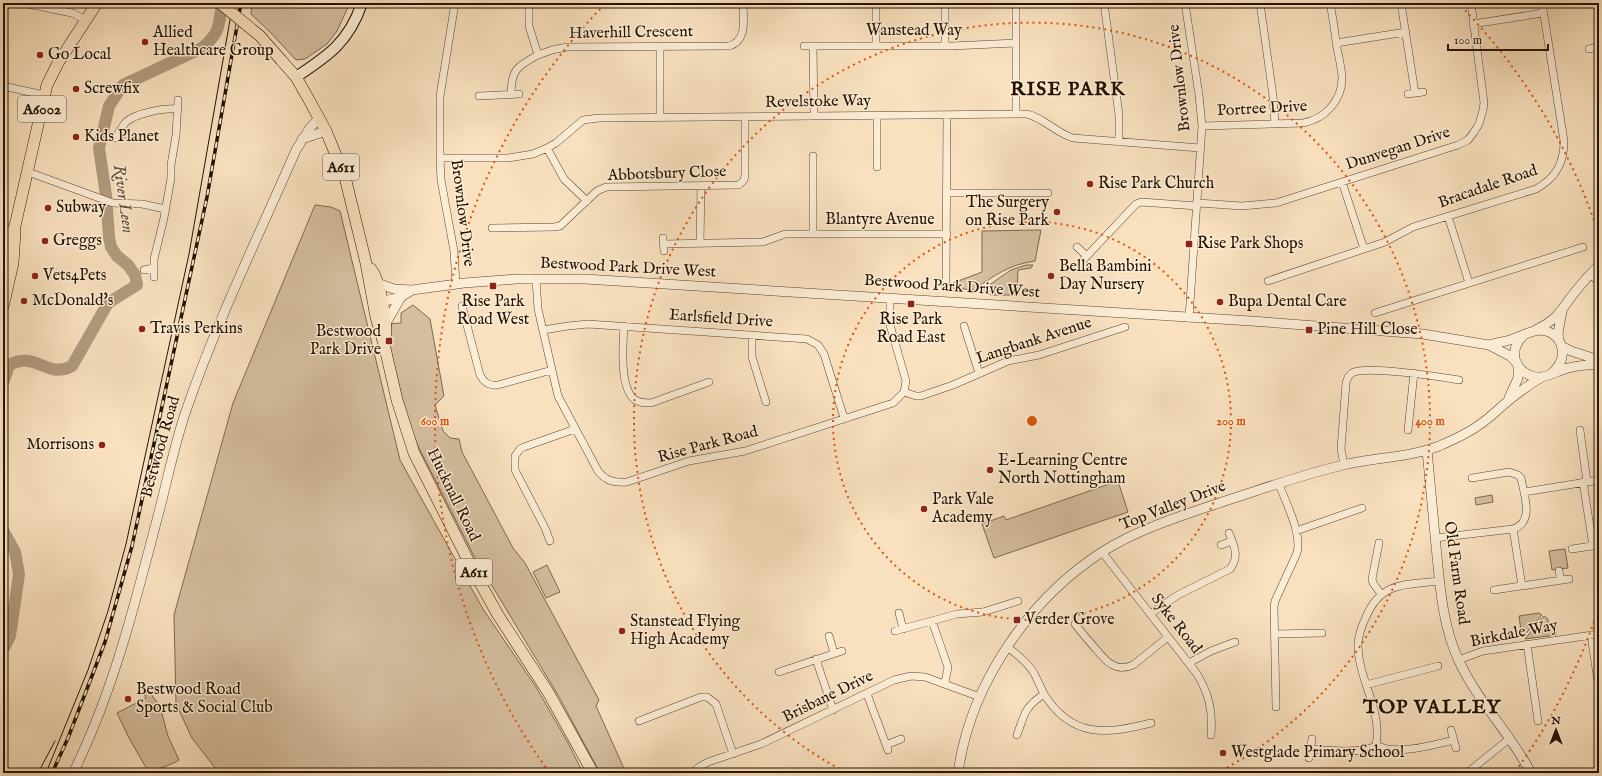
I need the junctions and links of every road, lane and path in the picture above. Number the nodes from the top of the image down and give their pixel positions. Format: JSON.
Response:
{"nodes":[{"id":1,"x":23,"y":3,"type":"edge"},
{"id":2,"x":97,"y":3,"type":"edge"},
{"id":3,"x":220,"y":3,"type":"edge"},
{"id":4,"x":362,"y":3,"type":"edge"},
{"id":5,"x":455,"y":3,"type":"edge"},
{"id":6,"x":529,"y":3,"type":"edge"},
{"id":7,"x":743,"y":3,"type":"edge"},
{"id":8,"x":876,"y":3,"type":"edge"},
{"id":9,"x":945,"y":3,"type":"edge"},
{"id":10,"x":1016,"y":3,"type":"edge"},
{"id":11,"x":1104,"y":3,"type":"edge"},
{"id":12,"x":1185,"y":3,"type":"edge"},
{"id":13,"x":1260,"y":3,"type":"edge"},
{"id":14,"x":1330,"y":3,"type":"edge"},
{"id":15,"x":1401,"y":3,"type":"edge"},
{"id":16,"x":1471,"y":3,"type":"edge"},
{"id":17,"x":1542,"y":3,"type":"edge"},
{"id":18,"x":1544,"y":13,"type":"junction"},
{"id":19,"x":86,"y":20,"type":"junction"},
{"id":20,"x":1473,"y":24,"type":"junction"},
{"id":21,"x":1406,"y":32,"type":"junction"},
{"id":22,"x":1336,"y":43,"type":"junction"},
{"id":23,"x":1016,"y":44,"type":"junction"},
{"id":24,"x":660,"y":46,"type":"junction"},
{"id":25,"x":804,"y":46,"type":"dead end"},
{"id":26,"x":813,"y":46,"type":"junction"},
{"id":27,"x":876,"y":46,"type":"junction"},
{"id":28,"x":945,"y":46,"type":"junction"},
{"id":29,"x":1599,"y":48,"type":"edge"},
{"id":30,"x":1589,"y":49,"type":"dead end"},
{"id":31,"x":538,"y":55,"type":"junction"},
{"id":32,"x":296,"y":77,"type":"junction"},
{"id":33,"x":3,"y":86,"type":"edge"},
{"id":34,"x":1423,"y":92,"type":"dead end"},
{"id":35,"x":44,"y":95,"type":"junction"},
{"id":36,"x":479,"y":96,"type":"dead end"},
{"id":37,"x":178,"y":100,"type":"dead end"},
{"id":38,"x":177,"y":109,"type":"junction"},
{"id":39,"x":1016,"y":114,"type":"junction"},
{"id":40,"x":877,"y":115,"type":"junction"},
{"id":41,"x":947,"y":115,"type":"junction"},
{"id":42,"x":814,"y":116,"type":"junction"},
{"id":43,"x":745,"y":117,"type":"junction"},
{"id":44,"x":319,"y":118,"type":"junction"},
{"id":45,"x":660,"y":118,"type":"junction"},
{"id":46,"x":1275,"y":124,"type":"junction"},
{"id":47,"x":1202,"y":126,"type":"junction"},
{"id":48,"x":120,"y":130,"type":"junction"},
{"id":49,"x":326,"y":131,"type":"junction"},
{"id":50,"x":129,"y":136,"type":"dead end"},
{"id":51,"x":115,"y":138,"type":"dead end"},
{"id":52,"x":302,"y":139,"type":"junction"},
{"id":53,"x":1118,"y":142,"type":"junction"},
{"id":54,"x":547,"y":148,"type":"junction"},
{"id":55,"x":1200,"y":148,"type":"junction"},
{"id":56,"x":440,"y":158,"type":"junction"},
{"id":57,"x":815,"y":160,"type":"dead end"},
{"id":58,"x":877,"y":167,"type":"dead end"},
{"id":59,"x":28,"y":172,"type":"junction"},
{"id":60,"x":1342,"y":182,"type":"junction"},
{"id":61,"x":701,"y":186,"type":"junction"},
{"id":62,"x":947,"y":193,"type":"junction"},
{"id":63,"x":1039,"y":193,"type":"junction"},
{"id":64,"x":1048,"y":193,"type":"dead end"},
{"id":65,"x":587,"y":201,"type":"junction"},
{"id":66,"x":1039,"y":201,"type":"dead end"},
{"id":67,"x":1197,"y":204,"type":"junction"},
{"id":68,"x":165,"y":208,"type":"junction"},
{"id":69,"x":1448,"y":216,"type":"junction"},
{"id":70,"x":15,"y":226,"type":"junction"},
{"id":71,"x":492,"y":228,"type":"dead end"},
{"id":72,"x":813,"y":234,"type":"junction"},
{"id":73,"x":946,"y":234,"type":"junction"},
{"id":74,"x":700,"y":243,"type":"junction"},
{"id":75,"x":664,"y":244,"type":"dead end"},
{"id":76,"x":1077,"y":247,"type":"dead end"},
{"id":77,"x":1583,"y":247,"type":"dead end"},
{"id":78,"x":1364,"y":249,"type":"junction"},
{"id":79,"x":1570,"y":251,"type":"junction"},
{"id":80,"x":1087,"y":256,"type":"junction"},
{"id":81,"x":3,"y":259,"type":"edge"},
{"id":82,"x":1573,"y":259,"type":"dead end"},
{"id":83,"x":1082,"y":264,"type":"dead end"},
{"id":84,"x":1599,"y":265,"type":"edge"},
{"id":85,"x":153,"y":268,"type":"junction"},
{"id":86,"x":144,"y":270,"type":"dead end"},
{"id":87,"x":1590,"y":274,"type":"junction"},
{"id":88,"x":154,"y":277,"type":"dead end"},
{"id":89,"x":536,"y":279,"type":"junction"},
{"id":90,"x":946,"y":280,"type":"dead end"},
{"id":91,"x":1268,"y":281,"type":"dead end"},
{"id":92,"x":1599,"y":282,"type":"edge"},
{"id":93,"x":1469,"y":283,"type":"junction"},
{"id":94,"x":456,"y":284,"type":"junction"},
{"id":95,"x":412,"y":290,"type":"junction"},
{"id":96,"x":376,"y":295,"type":"junction"},
{"id":97,"x":401,"y":297,"type":"junction"},
{"id":98,"x":890,"y":298,"type":"junction"},
{"id":99,"x":462,"y":306,"type":"dead end"},
{"id":100,"x":3,"y":307,"type":"edge"},
{"id":101,"x":1395,"y":307,"type":"junction"},
{"id":102,"x":1562,"y":312,"type":"junction"},
{"id":103,"x":1375,"y":313,"type":"dead end"},
{"id":104,"x":1398,"y":315,"type":"dead end"},
{"id":105,"x":1189,"y":318,"type":"junction"},
{"id":106,"x":385,"y":324,"type":"junction"},
{"id":107,"x":624,"y":326,"type":"junction"},
{"id":108,"x":964,"y":326,"type":"dead end"},
{"id":109,"x":1125,"y":327,"type":"dead end"},
{"id":110,"x":543,"y":330,"type":"junction"},
{"id":111,"x":1536,"y":330,"type":"junction"},
{"id":112,"x":1525,"y":334,"type":"junction"},
{"id":113,"x":752,"y":335,"type":"junction"},
{"id":114,"x":384,"y":344,"type":"junction"},
{"id":115,"x":1560,"y":344,"type":"junction"},
{"id":116,"x":1489,"y":345,"type":"junction"},
{"id":117,"x":1599,"y":360,"type":"edge"},
{"id":118,"x":1518,"y":364,"type":"junction"},
{"id":119,"x":1599,"y":364,"type":"edge"},
{"id":120,"x":552,"y":370,"type":"junction"},
{"id":121,"x":979,"y":373,"type":"junction"},
{"id":122,"x":1414,"y":373,"type":"junction"},
{"id":123,"x":1551,"y":374,"type":"junction"},
{"id":124,"x":1542,"y":377,"type":"junction"},
{"id":125,"x":1450,"y":378,"type":"junction"},
{"id":126,"x":1459,"y":380,"type":"dead end"},
{"id":127,"x":709,"y":382,"type":"dead end"},
{"id":128,"x":1449,"y":387,"type":"dead end"},
{"id":129,"x":904,"y":392,"type":"junction"},
{"id":130,"x":1508,"y":401,"type":"junction"},
{"id":131,"x":766,"y":402,"type":"dead end"},
{"id":132,"x":844,"y":418,"type":"junction"},
{"id":133,"x":1409,"y":422,"type":"junction"},
{"id":134,"x":1417,"y":423,"type":"dead end"},
{"id":135,"x":575,"y":429,"type":"junction"},
{"id":136,"x":1408,"y":430,"type":"dead end"},
{"id":137,"x":1580,"y":430,"type":"dead end"},
{"id":138,"x":1423,"y":451,"type":"junction"},
{"id":139,"x":1344,"y":465,"type":"junction"},
{"id":140,"x":1472,"y":478,"type":"dead end"},
{"id":141,"x":1599,"y":480,"type":"edge"},
{"id":142,"x":1585,"y":482,"type":"junction"},
{"id":143,"x":1279,"y":484,"type":"junction"},
{"id":144,"x":1524,"y":492,"type":"junction"},
{"id":145,"x":1358,"y":518,"type":"dead end"},
{"id":146,"x":1513,"y":529,"type":"junction"},
{"id":147,"x":1296,"y":531,"type":"junction"},
{"id":148,"x":1229,"y":533,"type":"dead end"},
{"id":149,"x":1435,"y":538,"type":"junction"},
{"id":150,"x":550,"y":540,"type":"dead end"},
{"id":151,"x":1232,"y":541,"type":"junction"},
{"id":152,"x":1379,"y":543,"type":"dead end"},
{"id":153,"x":1221,"y":545,"type":"dead end"},
{"id":154,"x":1596,"y":545,"type":"edge"},
{"id":155,"x":1572,"y":549,"type":"dead end"},
{"id":156,"x":1369,"y":550,"type":"dead end"},
{"id":157,"x":1377,"y":551,"type":"junction"},
{"id":158,"x":1102,"y":552,"type":"junction"},
{"id":159,"x":1559,"y":571,"type":"dead end"},
{"id":160,"x":1569,"y":579,"type":"dead end"},
{"id":161,"x":1561,"y":580,"type":"junction"},
{"id":162,"x":1439,"y":581,"type":"junction"},
{"id":163,"x":1522,"y":586,"type":"junction"},
{"id":164,"x":1494,"y":590,"type":"dead end"},
{"id":165,"x":1382,"y":594,"type":"junction"},
{"id":166,"x":1018,"y":601,"type":"dead end"},
{"id":167,"x":899,"y":613,"type":"dead end"},
{"id":168,"x":1150,"y":614,"type":"junction"},
{"id":169,"x":932,"y":621,"type":"junction"},
{"id":170,"x":1075,"y":624,"type":"dead end"},
{"id":171,"x":1312,"y":624,"type":"dead end"},
{"id":172,"x":903,"y":629,"type":"junction"},
{"id":173,"x":895,"y":631,"type":"dead end"},
{"id":174,"x":1312,"y":633,"type":"junction"},
{"id":175,"x":1322,"y":633,"type":"dead end"},
{"id":176,"x":1275,"y":634,"type":"junction"},
{"id":177,"x":1595,"y":634,"type":"edge"},
{"id":178,"x":828,"y":636,"type":"dead end"},
{"id":179,"x":1168,"y":637,"type":"junction"},
{"id":180,"x":1235,"y":642,"type":"dead end"},
{"id":181,"x":1527,"y":644,"type":"junction"},
{"id":182,"x":1007,"y":647,"type":"junction"},
{"id":183,"x":842,"y":651,"type":"dead end"},
{"id":184,"x":834,"y":653,"type":"junction"},
{"id":185,"x":816,"y":660,"type":"junction"},
{"id":186,"x":1426,"y":660,"type":"dead end"},
{"id":187,"x":1458,"y":660,"type":"junction"},
{"id":188,"x":1189,"y":663,"type":"junction"},
{"id":189,"x":1438,"y":666,"type":"dead end"},
{"id":190,"x":1428,"y":668,"type":"junction"},
{"id":191,"x":779,"y":672,"type":"dead end"},
{"id":192,"x":945,"y":683,"type":"junction"},
{"id":193,"x":1366,"y":685,"type":"junction"},
{"id":194,"x":1599,"y":689,"type":"edge"},
{"id":195,"x":867,"y":694,"type":"junction"},
{"id":196,"x":1044,"y":694,"type":"junction"},
{"id":197,"x":980,"y":697,"type":"junction"},
{"id":198,"x":1276,"y":707,"type":"dead end"},
{"id":199,"x":833,"y":710,"type":"junction"},
{"id":200,"x":647,"y":718,"type":"junction"},
{"id":201,"x":639,"y":721,"type":"dead end"},
{"id":202,"x":1538,"y":721,"type":"dead end"},
{"id":203,"x":650,"y":725,"type":"dead end"},
{"id":204,"x":1451,"y":730,"type":"dead end"},
{"id":205,"x":1146,"y":733,"type":"dead end"},
{"id":206,"x":1017,"y":735,"type":"dead end"},
{"id":207,"x":1211,"y":735,"type":"dead end"},
{"id":208,"x":901,"y":739,"type":"dead end"},
{"id":209,"x":1312,"y":739,"type":"dead end"},
{"id":210,"x":1509,"y":739,"type":"junction"},
{"id":211,"x":1454,"y":740,"type":"junction"},
{"id":212,"x":1376,"y":745,"type":"junction"},
{"id":213,"x":1456,"y":748,"type":"dead end"},
{"id":214,"x":1311,"y":749,"type":"junction"},
{"id":215,"x":733,"y":754,"type":"junction"},
{"id":216,"x":1310,"y":758,"type":"dead end"},
{"id":217,"x":1599,"y":772,"type":"edge"},
{"id":218,"x":73,"y":773,"type":"edge"},
{"id":219,"x":593,"y":773,"type":"edge"},
{"id":220,"x":692,"y":773,"type":"edge"},
{"id":221,"x":958,"y":773,"type":"edge"},
{"id":222,"x":1466,"y":773,"type":"edge"},
{"id":223,"x":1531,"y":773,"type":"edge"},
{"id":224,"x":1595,"y":773,"type":"edge"}],
"edges":[{"from":1,"to":19,"type":"street"},
{"from":2,"to":19,"type":"main road","number":"A6002"},
{"from":3,"to":32,"type":"main road","number":"A611","bridge":true},
{"from":4,"to":32,"type":"main road"},
{"from":5,"to":56,"type":"street","name":"Brownlow Drive"},
{"from":6,"to":31,"type":"street"},
{"from":7,"to":24,"type":"street","name":"Haverhill Crescent"},
{"from":8,"to":27,"type":"street"},
{"from":9,"to":28,"type":"street"},
{"from":10,"to":23,"type":"street"},
{"from":11,"to":53,"type":"street"},
{"from":12,"to":47,"type":"street","name":"Brownlow Drive"},
{"from":13,"to":46,"type":"street"},
{"from":14,"to":22,"type":"street","name":"Portree Drive"},
{"from":15,"to":21,"type":"street"},
{"from":16,"to":20,"type":"street","name":"Dunvegan Drive"},
{"from":17,"to":18,"type":"street","name":"Bracadale Road"},
{"from":18,"to":20,"type":"street"},
{"from":18,"to":69,"type":"street","name":"Bracadale Road"},
{"from":19,"to":35,"type":"main road","number":"A6002"},
{"from":20,"to":60,"type":"street","name":"Dunvegan Drive"},
{"from":21,"to":22,"type":"street"},
{"from":21,"to":34,"type":"street"},
{"from":22,"to":46,"type":"street","name":"Portree Drive"},
{"from":23,"to":28,"type":"street","name":"Wanstead Way"},
{"from":23,"to":39,"type":"street"},
{"from":24,"to":31,"type":"street","name":"Haverhill Crescent"},
{"from":24,"to":45,"type":"street"},
{"from":25,"to":26,"type":"street","name":"Wanstead Way"},
{"from":26,"to":27,"type":"street","name":"Wanstead Way"},
{"from":26,"to":42,"type":"street"},
{"from":27,"to":28,"type":"street","name":"Wanstead Way"},
{"from":29,"to":30,"type":"street"},
{"from":31,"to":36,"type":"street","name":"Haverhill Crescent"},
{"from":32,"to":44,"type":"main road","name":"Hucknall Road","number":"A611"},
{"from":33,"to":35,"type":"street"},
{"from":35,"to":59,"type":"main road","number":"A6002"},
{"from":37,"to":38,"type":"street"},
{"from":38,"to":48,"type":"street"},
{"from":38,"to":68,"type":"street"},
{"from":39,"to":41,"type":"street","name":"Revelstoke Way"},
{"from":39,"to":53,"type":"street","name":"Revelstoke Way"},
{"from":40,"to":41,"type":"street","name":"Revelstoke Way"},
{"from":40,"to":42,"type":"street","name":"Revelstoke Way"},
{"from":40,"to":58,"type":"street"},
{"from":41,"to":62,"type":"street","name":"Blantyre Avenue"},
{"from":42,"to":43,"type":"street","name":"Revelstoke Way"},
{"from":43,"to":45,"type":"street","name":"Revelstoke Way"},
{"from":43,"to":61,"type":"street","name":"Abbotsbury Close"},
{"from":44,"to":49,"type":"main road","name":"Hucknall Road","number":"A611"},
{"from":44,"to":52,"type":"street","name":"Bestwood Road"},
{"from":45,"to":54,"type":"street","name":"Revelstoke Way"},
{"from":46,"to":47,"type":"street","name":"Portree Drive"},
{"from":47,"to":55,"type":"street","name":"Brownlow Drive"},
{"from":48,"to":50,"type":"street"},
{"from":48,"to":51,"type":"street"},
{"from":49,"to":52,"type":"street"},
{"from":49,"to":96,"type":"main road","name":"Hucknall Road","number":"A611"},
{"from":52,"to":218,"type":"street","name":"Bestwood Road"},
{"from":53,"to":55,"type":"street","name":"Revelstoke Way"},
{"from":54,"to":56,"type":"street","name":"Revelstoke Way"},
{"from":54,"to":65,"type":"street"},
{"from":55,"to":67,"type":"street","name":"Brownlow Drive"},
{"from":56,"to":94,"type":"street","name":"Brownlow Drive"},
{"from":57,"to":72,"type":"street"},
{"from":59,"to":68,"type":"street"},
{"from":59,"to":70,"type":"main road","number":"A6002"},
{"from":60,"to":67,"type":"street","name":"Dunvegan Drive"},
{"from":60,"to":78,"type":"street"},
{"from":61,"to":65,"type":"street","name":"Abbotsbury Close"},
{"from":61,"to":74,"type":"street"},
{"from":62,"to":63,"type":"street"},
{"from":62,"to":73,"type":"street","name":"Blantyre Avenue"},
{"from":63,"to":64,"type":"street"},
{"from":63,"to":66,"type":"street"},
{"from":65,"to":71,"type":"street","name":"Abbotsbury Close"},
{"from":67,"to":80,"type":"street","name":"Dunvegan Drive"},
{"from":67,"to":105,"type":"street","name":"Brownlow Drive"},
{"from":68,"to":85,"type":"street"},
{"from":69,"to":78,"type":"street","name":"Bracadale Road"},
{"from":69,"to":93,"type":"street"},
{"from":70,"to":81,"type":"main road","number":"A6002"},
{"from":70,"to":100,"type":"main road","number":"A6002"},
{"from":72,"to":73,"type":"street","name":"Blantyre Avenue"},
{"from":72,"to":74,"type":"street","name":"Blantyre Avenue"},
{"from":73,"to":90,"type":"street","name":"Blantyre Avenue"},
{"from":74,"to":75,"type":"street","name":"Blantyre Avenue"},
{"from":76,"to":80,"type":"street"},
{"from":77,"to":79,"type":"street"},
{"from":78,"to":91,"type":"street","name":"Bracadale Road"},
{"from":79,"to":82,"type":"street"},
{"from":79,"to":93,"type":"street"},
{"from":80,"to":83,"type":"street","name":"Dunvegan Drive"},
{"from":84,"to":87,"type":"street"},
{"from":85,"to":86,"type":"street"},
{"from":85,"to":88,"type":"street"},
{"from":87,"to":92,"type":"street"},
{"from":87,"to":102,"type":"street"},
{"from":89,"to":94,"type":"street","name":"Bestwood Park Drive West"},
{"from":89,"to":98,"type":"street","name":"Bestwood Park Drive West"},
{"from":89,"to":110,"type":"street","name":"Rise Park Road"},
{"from":93,"to":101,"type":"street"},
{"from":94,"to":95,"type":"street","name":"Bestwood Park Drive West"},
{"from":95,"to":96,"type":"street"},
{"from":95,"to":97,"type":"street"},
{"from":96,"to":97,"type":"street"},
{"from":96,"to":106,"type":"main road","name":"Hucknall Road","number":"A611"},
{"from":96,"to":114,"type":"main road","name":"Hucknall Road","number":"A611"},
{"from":97,"to":106,"type":"street"},
{"from":98,"to":105,"type":"street","name":"Bestwood Park Drive West"},
{"from":98,"to":129,"type":"street"},
{"from":99,"to":120,"type":"street"},
{"from":101,"to":103,"type":"street"},
{"from":101,"to":104,"type":"street"},
{"from":102,"to":111,"type":"street","name":"Bestwood Park Drive West"},
{"from":102,"to":115,"type":"street"},
{"from":105,"to":116,"type":"street","name":"Bestwood Park Drive West"},
{"from":106,"to":114,"type":"main road","name":"Hucknall Road","number":"A611"},
{"from":107,"to":110,"type":"street","name":"Earlsfield Drive"},
{"from":107,"to":113,"type":"street","name":"Earlsfield Drive"},
{"from":107,"to":127,"type":"street"},
{"from":108,"to":121,"type":"street"},
{"from":109,"to":121,"type":"street","name":"Langbank Avenue"},
{"from":110,"to":120,"type":"street","name":"Rise Park Road"},
{"from":111,"to":112,"type":"street","name":"Bestwood Park Drive West"},
{"from":111,"to":115,"type":"street"},
{"from":112,"to":116,"type":"street","name":"Bestwood Park Drive West"},
{"from":112,"to":118,"type":"street"},
{"from":113,"to":131,"type":"street"},
{"from":113,"to":132,"type":"street","name":"Earlsfield Drive"},
{"from":114,"to":219,"type":"main road","name":"Hucknall Road","number":"A611"},
{"from":115,"to":117,"type":"street"},
{"from":115,"to":123,"type":"street"},
{"from":116,"to":118,"type":"street","name":"Bestwood Park Drive West"},
{"from":118,"to":124,"type":"street","name":"Bestwood Park Drive West"},
{"from":118,"to":130,"type":"street","name":"Top Valley Drive"},
{"from":119,"to":123,"type":"street"},
{"from":120,"to":135,"type":"street","name":"Rise Park Road"},
{"from":121,"to":129,"type":"street","name":"Langbank Avenue"},
{"from":122,"to":125,"type":"street"},
{"from":122,"to":133,"type":"street"},
{"from":122,"to":139,"type":"street"},
{"from":123,"to":124,"type":"street"},
{"from":124,"to":130,"type":"street","name":"Top Valley Drive"},
{"from":125,"to":126,"type":"street"},
{"from":125,"to":128,"type":"street"},
{"from":129,"to":132,"type":"street","name":"Rise Park Road"},
{"from":130,"to":138,"type":"street","name":"Top Valley Drive"},
{"from":132,"to":135,"type":"street","name":"Rise Park Road"},
{"from":133,"to":134,"type":"street"},
{"from":133,"to":136,"type":"street"},
{"from":135,"to":150,"type":"street"},
{"from":137,"to":142,"type":"street"},
{"from":138,"to":139,"type":"street","name":"Top Valley Drive"},
{"from":138,"to":149,"type":"street","name":"Old Farm Road"},
{"from":139,"to":143,"type":"street","name":"Top Valley Drive"},
{"from":140,"to":144,"type":"street"},
{"from":141,"to":142,"type":"street"},
{"from":142,"to":144,"type":"street"},
{"from":142,"to":154,"type":"street"},
{"from":143,"to":147,"type":"street"},
{"from":143,"to":158,"type":"street","name":"Top Valley Drive"},
{"from":144,"to":146,"type":"street"},
{"from":145,"to":147,"type":"street"},
{"from":146,"to":149,"type":"street"},
{"from":146,"to":163,"type":"street"},
{"from":147,"to":176,"type":"street"},
{"from":148,"to":151,"type":"street"},
{"from":149,"to":162,"type":"street","name":"Old Farm Road"},
{"from":151,"to":153,"type":"street"},
{"from":151,"to":168,"type":"street"},
{"from":152,"to":157,"type":"street"},
{"from":154,"to":155,"type":"street"},
{"from":156,"to":157,"type":"street"},
{"from":157,"to":165,"type":"street"},
{"from":158,"to":168,"type":"street","name":"Syke Road"},
{"from":158,"to":182,"type":"street","name":"Top Valley Drive"},
{"from":159,"to":161,"type":"street"},
{"from":160,"to":161,"type":"street"},
{"from":161,"to":163,"type":"street"},
{"from":162,"to":165,"type":"street"},
{"from":162,"to":187,"type":"street","name":"Old Farm Road"},
{"from":163,"to":164,"type":"street"},
{"from":165,"to":193,"type":"street"},
{"from":166,"to":169,"type":"street"},
{"from":167,"to":172,"type":"street"},
{"from":168,"to":179,"type":"street","name":"Syke Road"},
{"from":169,"to":172,"type":"street"},
{"from":169,"to":192,"type":"street"},
{"from":170,"to":179,"type":"street"},
{"from":171,"to":174,"type":"street"},
{"from":172,"to":173,"type":"street"},
{"from":174,"to":175,"type":"street"},
{"from":174,"to":176,"type":"street"},
{"from":176,"to":198,"type":"street"},
{"from":177,"to":181,"type":"street","name":"Birkdale Way"},
{"from":177,"to":194,"type":"street"},
{"from":178,"to":184,"type":"street"},
{"from":179,"to":188,"type":"street","name":"Syke Road"},
{"from":180,"to":188,"type":"street"},
{"from":181,"to":187,"type":"street","name":"Birkdale Way"},
{"from":181,"to":202,"type":"street"},
{"from":182,"to":196,"type":"street"},
{"from":182,"to":197,"type":"street","name":"Top Valley Drive"},
{"from":183,"to":184,"type":"street"},
{"from":184,"to":185,"type":"street"},
{"from":185,"to":191,"type":"street"},
{"from":185,"to":199,"type":"street"},
{"from":186,"to":190,"type":"street"},
{"from":187,"to":210,"type":"street","name":"Old Farm Road"},
{"from":188,"to":207,"type":"street","name":"Syke Road"},
{"from":189,"to":190,"type":"street"},
{"from":190,"to":193,"type":"street"},
{"from":192,"to":195,"type":"street","name":"Brisbane Drive"},
{"from":192,"to":197,"type":"street","name":"Brisbane Drive"},
{"from":193,"to":212,"type":"street"},
{"from":195,"to":199,"type":"street","name":"Brisbane Drive"},
{"from":195,"to":208,"type":"street"},
{"from":196,"to":205,"type":"street"},
{"from":196,"to":206,"type":"street"},
{"from":197,"to":221,"type":"street","name":"Top Valley Drive"},
{"from":199,"to":215,"type":"street","name":"Brisbane Drive"},
{"from":200,"to":201,"type":"street"},
{"from":200,"to":203,"type":"street"},
{"from":200,"to":215,"type":"street"},
{"from":204,"to":211,"type":"street"},
{"from":209,"to":214,"type":"street"},
{"from":210,"to":222,"type":"street"},
{"from":210,"to":223,"type":"street","name":"Old Farm Road"},
{"from":211,"to":212,"type":"street"},
{"from":211,"to":213,"type":"street"},
{"from":212,"to":214,"type":"street"},
{"from":214,"to":216,"type":"street"},
{"from":215,"to":220,"type":"street","name":"Brisbane Drive"},
{"from":217,"to":224,"type":"street"}]}
